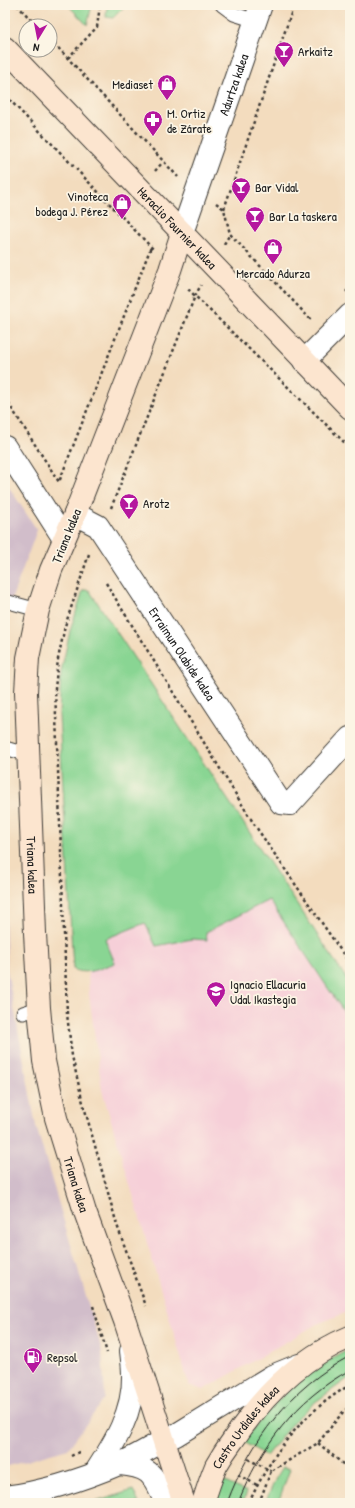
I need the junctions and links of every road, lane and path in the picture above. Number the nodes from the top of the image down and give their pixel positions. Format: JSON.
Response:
{"nodes":[{"id":1,"x":17,"y":5,"type":"edge"},
{"id":2,"x":100,"y":5,"type":"edge"},
{"id":3,"x":222,"y":5,"type":"edge"},
{"id":4,"x":294,"y":5,"type":"edge"},
{"id":5,"x":258,"y":13,"type":"edge"},
{"id":6,"x":29,"y":18,"type":"edge"},
{"id":7,"x":5,"y":48,"type":"edge"},
{"id":8,"x":68,"y":58,"type":"dead end"},
{"id":9,"x":224,"y":209,"type":"dead end"},
{"id":10,"x":182,"y":233,"type":"junction"},
{"id":11,"x":151,"y":247,"type":"dead end"},
{"id":12,"x":195,"y":296,"type":"dead end"},
{"id":13,"x":350,"y":315,"type":"edge"},
{"id":14,"x":304,"y":361,"type":"junction"},
{"id":15,"x":5,"y":398,"type":"edge"},
{"id":16,"x":350,"y":408,"type":"edge"},
{"id":17,"x":5,"y":447,"type":"edge"},
{"id":18,"x":74,"y":514,"type":"junction"},
{"id":19,"x":98,"y":526,"type":"junction"},
{"id":20,"x":64,"y":539,"type":"junction"},
{"id":21,"x":89,"y":555,"type":"junction"},
{"id":22,"x":93,"y":562,"type":"dead end"},
{"id":23,"x":105,"y":582,"type":"dead end"},
{"id":24,"x":5,"y":601,"type":"edge"},
{"id":25,"x":38,"y":610,"type":"junction"},
{"id":26,"x":350,"y":738,"type":"edge"},
{"id":27,"x":5,"y":748,"type":"edge"},
{"id":28,"x":29,"y":755,"type":"junction"},
{"id":29,"x":350,"y":964,"type":"edge"},
{"id":30,"x":147,"y":1309,"type":"dead end"},
{"id":31,"x":130,"y":1335,"type":"junction"},
{"id":32,"x":350,"y":1337,"type":"edge"},
{"id":33,"x":304,"y":1363,"type":"junction"},
{"id":34,"x":350,"y":1385,"type":"edge"},
{"id":35,"x":350,"y":1406,"type":"edge"},
{"id":36,"x":163,"y":1440,"type":"junction"},
{"id":37,"x":318,"y":1443,"type":"junction"},
{"id":38,"x":120,"y":1464,"type":"junction"},
{"id":39,"x":217,"y":1465,"type":"junction"},
{"id":40,"x":350,"y":1470,"type":"edge"},
{"id":41,"x":95,"y":1473,"type":"junction"},
{"id":42,"x":257,"y":1485,"type":"junction"},
{"id":43,"x":5,"y":1497,"type":"edge"},
{"id":44,"x":166,"y":1503,"type":"edge"},
{"id":45,"x":184,"y":1503,"type":"edge"},
{"id":46,"x":203,"y":1503,"type":"edge"},
{"id":47,"x":249,"y":1503,"type":"edge"},
{"id":48,"x":259,"y":1503,"type":"edge"}],
"edges":[{"from":1,"to":6,"type":"path"},
{"from":2,"to":8,"type":"path"},
{"from":3,"to":5,"type":"lane"},
{"from":4,"to":9,"type":"path"},
{"from":5,"to":10,"type":"street","name":"Adurtza kalea"},
{"from":7,"to":10,"type":"main road","name":"Heraclio Fournier kalea"},
{"from":10,"to":14,"type":"main road","name":"Heraclio Fournier kalea"},
{"from":10,"to":18,"type":"main road","name":"Triana kalea"},
{"from":11,"to":15,"type":"path"},
{"from":12,"to":19,"type":"path"},
{"from":13,"to":14,"type":"street"},
{"from":14,"to":16,"type":"main road","name":"Heraclio Fournier kalea"},
{"from":17,"to":20,"type":"street"},
{"from":18,"to":19,"type":"street"},
{"from":18,"to":20,"type":"main road","name":"Triana kalea"},
{"from":19,"to":21,"type":"path"},
{"from":19,"to":26,"type":"street","name":"Erraimun Olabide kalea"},
{"from":20,"to":25,"type":"main road","name":"Triana kalea"},
{"from":21,"to":22,"type":"path"},
{"from":21,"to":30,"type":"path"},
{"from":23,"to":29,"type":"path"},
{"from":24,"to":25,"type":"lane"},
{"from":25,"to":28,"type":"main road","name":"Triana kalea"},
{"from":27,"to":28,"type":"lane"},
{"from":28,"to":31,"type":"main road","name":"Triana kalea"},
{"from":31,"to":36,"type":"main road","name":"Triana kalea"},
{"from":31,"to":41,"type":"street"},
{"from":32,"to":33,"type":"main road","name":"Castro Urdiales kalea"},
{"from":33,"to":36,"type":"street","name":"Castro Urdiales kalea"},
{"from":33,"to":39,"type":"main road","name":"Castro Urdiales kalea"},
{"from":34,"to":42,"type":"path"},
{"from":35,"to":37,"type":"path"},
{"from":36,"to":38,"type":"street","name":"Castro Urdiales kalea"},
{"from":36,"to":45,"type":"main road","name":"Triana kalea"},
{"from":37,"to":40,"type":"path"},
{"from":37,"to":48,"type":"path"},
{"from":38,"to":41,"type":"street","name":"Castro Urdiales kalea"},
{"from":38,"to":44,"type":"street"},
{"from":39,"to":42,"type":"path"},
{"from":39,"to":46,"type":"main road","name":"Castro Urdiales kalea"},
{"from":41,"to":43,"type":"street","name":"Castro Urdiales kalea"},
{"from":42,"to":47,"type":"path"}]}
